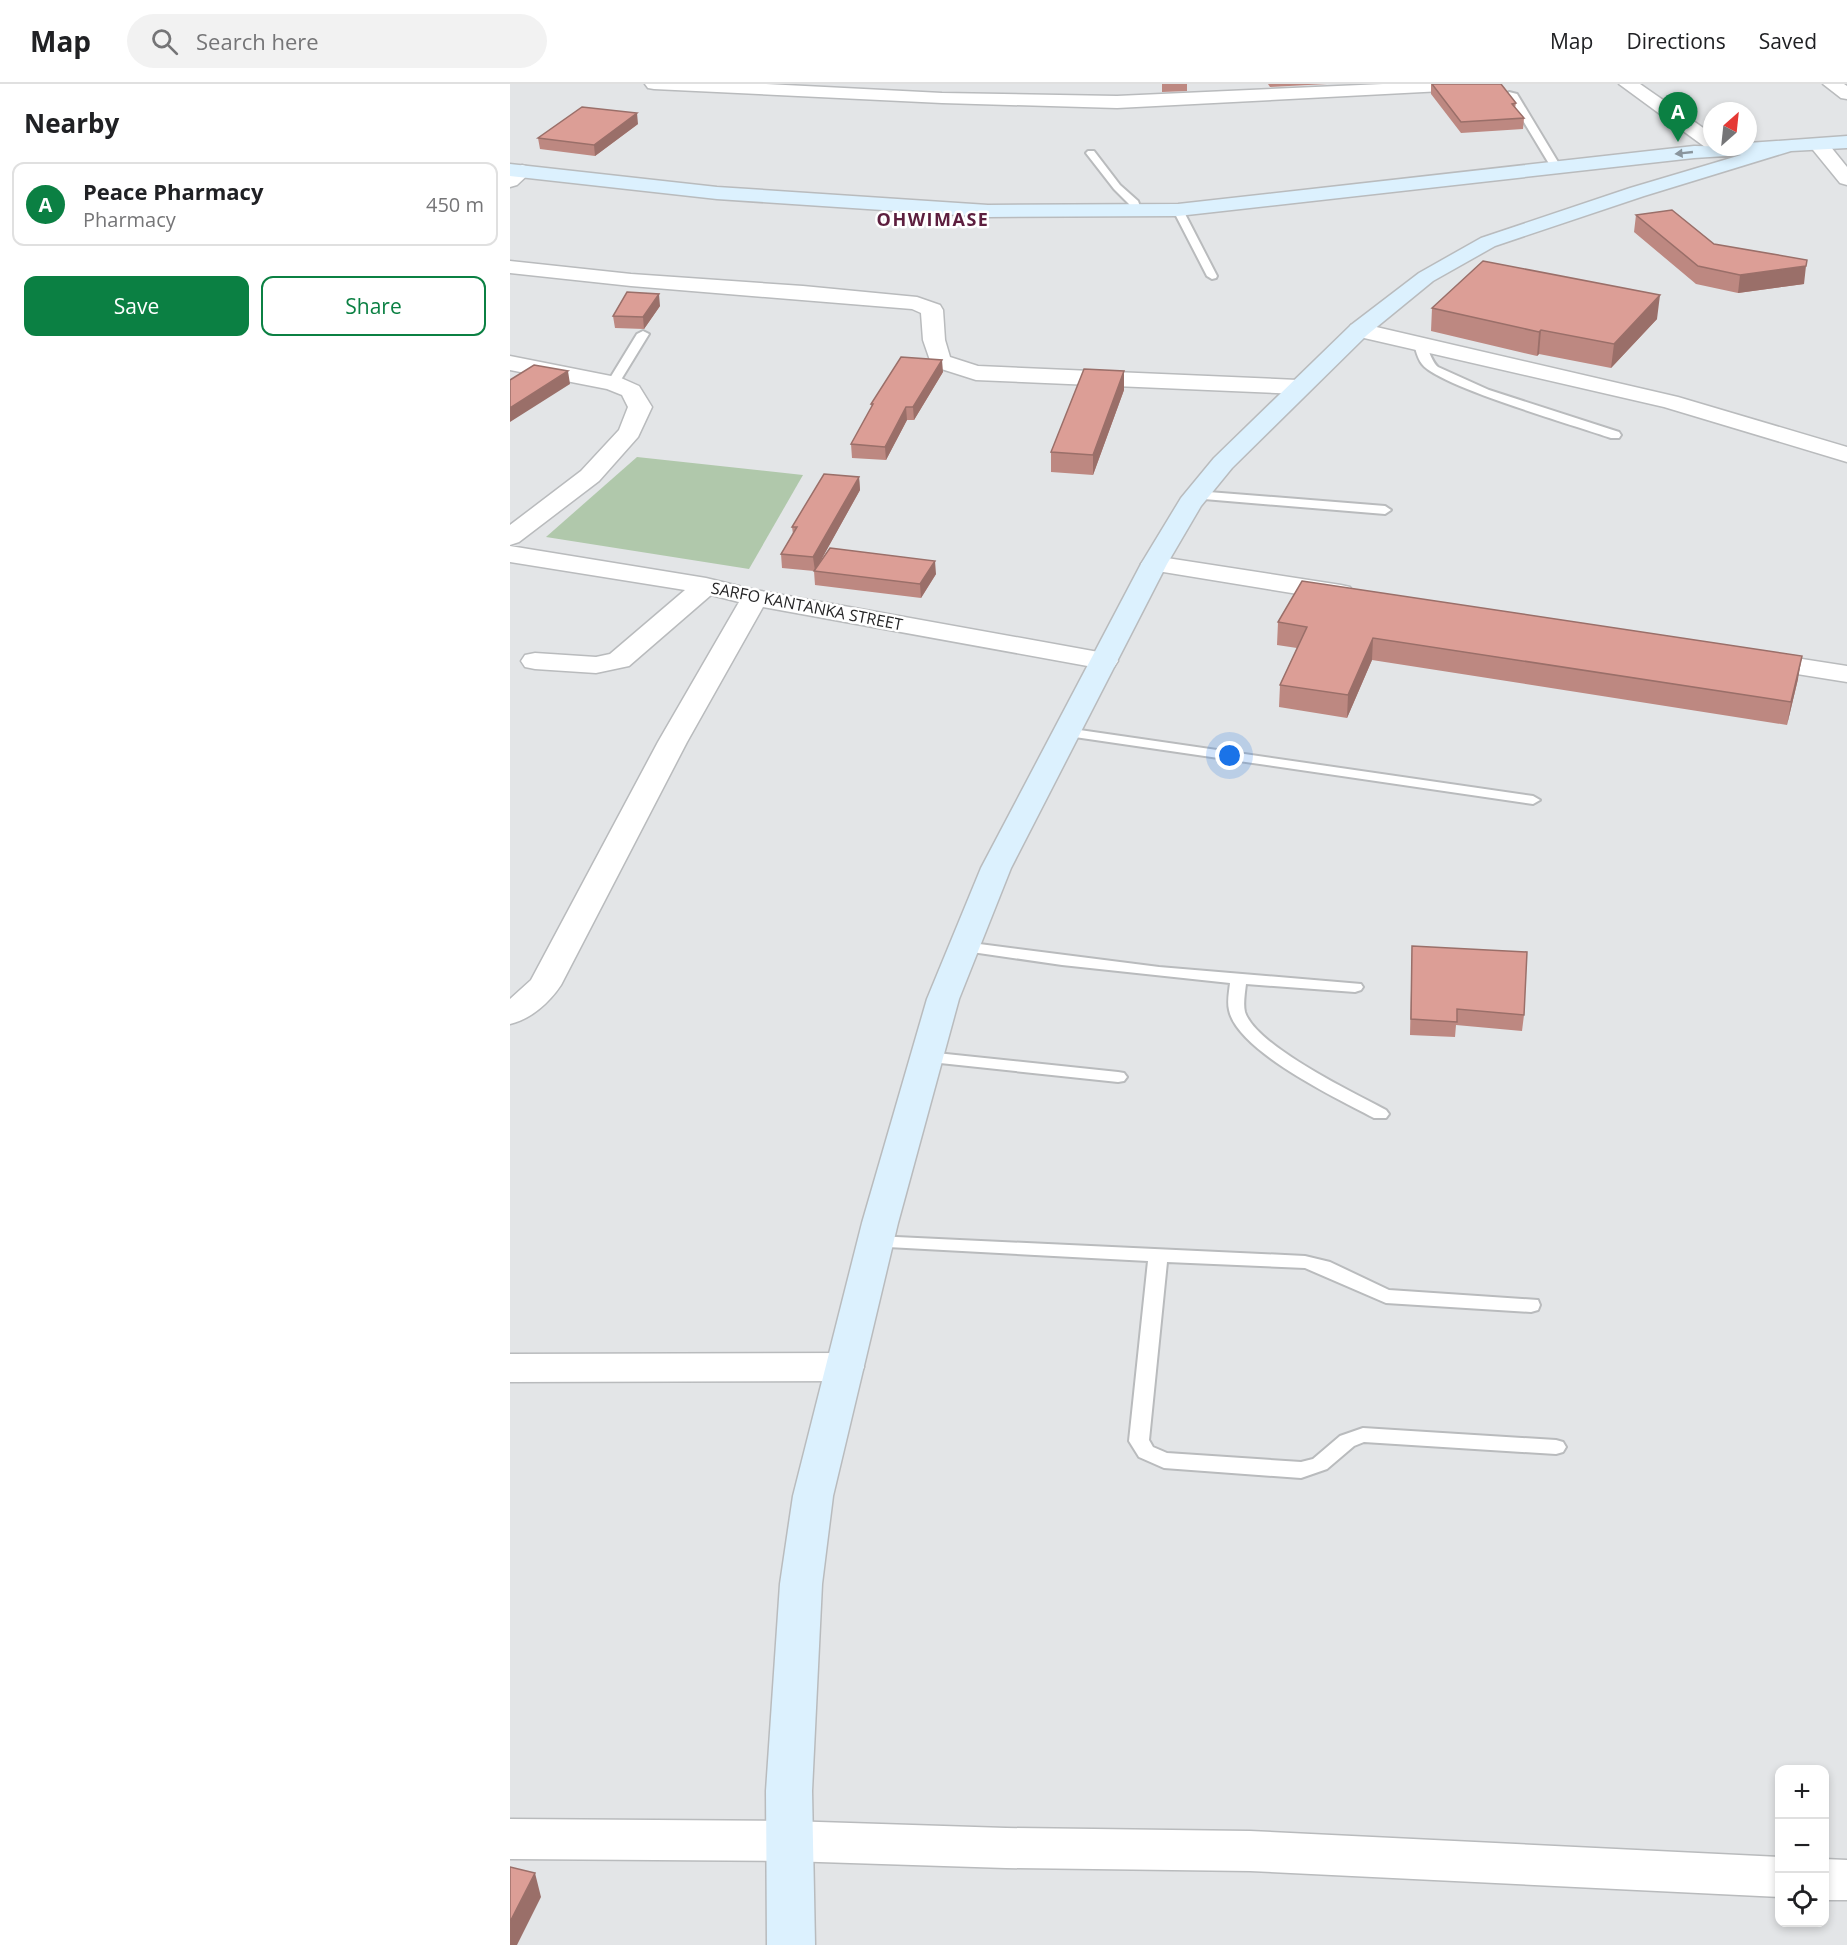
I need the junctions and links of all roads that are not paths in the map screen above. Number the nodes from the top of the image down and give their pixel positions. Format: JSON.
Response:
{"nodes":[{"id":1,"x":654,"y":84,"type":"edge"},
{"id":2,"x":1481,"y":84,"type":"edge"},
{"id":3,"x":1628,"y":84,"type":"edge"},
{"id":4,"x":1832,"y":84,"type":"edge"},
{"id":5,"x":1512,"y":94,"type":"edge"},
{"id":6,"x":1847,"y":94,"type":"edge"},
{"id":7,"x":1703,"y":137,"type":"edge"},
{"id":8,"x":1847,"y":142,"type":"edge"},
{"id":9,"x":1819,"y":145,"type":"junction"},
{"id":10,"x":1757,"y":148,"type":"edge"},
{"id":11,"x":1784,"y":148,"type":"junction"},
{"id":12,"x":1703,"y":149,"type":"edge"},
{"id":13,"x":1090,"y":153,"type":"dead end"},
{"id":14,"x":1637,"y":158,"type":"junction"},
{"id":15,"x":1556,"y":167,"type":"junction"},
{"id":16,"x":514,"y":174,"type":"edge"},
{"id":17,"x":1687,"y":177,"type":"junction"},
{"id":18,"x":1847,"y":179,"type":"edge"},
{"id":19,"x":1178,"y":210,"type":"junction"},
{"id":20,"x":1137,"y":212,"type":"junction"},
{"id":21,"x":510,"y":267,"type":"edge"},
{"id":22,"x":1212,"y":276,"type":"dead end"},
{"id":23,"x":1359,"y":330,"type":"junction"},
{"id":24,"x":643,"y":334,"type":"edge"},
{"id":25,"x":1419,"y":342,"type":"junction"},
{"id":26,"x":510,"y":363,"type":"edge"},
{"id":27,"x":613,"y":383,"type":"junction"},
{"id":28,"x":1298,"y":387,"type":"junction"},
{"id":29,"x":1615,"y":435,"type":"dead end"},
{"id":30,"x":1847,"y":455,"type":"edge"},
{"id":31,"x":1196,"y":495,"type":"junction"},
{"id":32,"x":1385,"y":510,"type":"dead end"},
{"id":33,"x":510,"y":537,"type":"edge"},
{"id":34,"x":510,"y":554,"type":"edge"},
{"id":35,"x":1154,"y":564,"type":"junction"},
{"id":36,"x":706,"y":586,"type":"junction"},
{"id":37,"x":1365,"y":597,"type":"edge"},
{"id":38,"x":755,"y":598,"type":"junction"},
{"id":39,"x":1730,"y":655,"type":"edge"},
{"id":40,"x":535,"y":661,"type":"dead end"},
{"id":41,"x":1104,"y":661,"type":"junction"},
{"id":42,"x":1847,"y":674,"type":"edge"},
{"id":43,"x":1066,"y":732,"type":"junction"},
{"id":44,"x":1533,"y":800,"type":"dead end"},
{"id":45,"x":964,"y":947,"type":"junction"},
{"id":46,"x":1239,"y":979,"type":"junction"},
{"id":47,"x":1355,"y":987,"type":"dead end"},
{"id":48,"x":510,"y":1014,"type":"edge"},
{"id":49,"x":927,"y":1057,"type":"junction"},
{"id":50,"x":1118,"y":1077,"type":"dead end"},
{"id":51,"x":1380,"y":1114,"type":"dead end"},
{"id":52,"x":875,"y":1242,"type":"junction"},
{"id":53,"x":1158,"y":1256,"type":"junction"},
{"id":54,"x":1531,"y":1305,"type":"dead end"},
{"id":55,"x":845,"y":1367,"type":"junction"},
{"id":56,"x":510,"y":1368,"type":"edge"},
{"id":57,"x":1556,"y":1447,"type":"dead end"},
{"id":58,"x":510,"y":1839,"type":"edge"},
{"id":59,"x":788,"y":1841,"type":"junction"},
{"id":60,"x":1775,"y":1877,"type":"edge"},
{"id":61,"x":1829,"y":1879,"type":"edge"},
{"id":62,"x":1847,"y":1880,"type":"edge"},
{"id":63,"x":791,"y":1945,"type":"edge"}],
"edges":[{"from":1,"to":2,"type":"street"},
{"from":3,"to":7,"type":"street"},
{"from":4,"to":6,"type":"street"},
{"from":5,"to":15,"type":"lane"},
{"from":8,"to":9,"type":"street"},
{"from":9,"to":11,"type":"street"},
{"from":9,"to":18,"type":"street"},
{"from":10,"to":11,"type":"street"},
{"from":11,"to":17,"type":"street"},
{"from":12,"to":14,"type":"street","one_way":true},
{"from":13,"to":20,"type":"lane"},
{"from":14,"to":15,"type":"street"},
{"from":14,"to":17,"type":"street"},
{"from":15,"to":19,"type":"street"},
{"from":16,"to":20,"type":"street"},
{"from":17,"to":23,"type":"street"},
{"from":19,"to":20,"type":"street"},
{"from":19,"to":22,"type":"lane"},
{"from":21,"to":28,"type":"street"},
{"from":23,"to":25,"type":"street"},
{"from":23,"to":28,"type":"street"},
{"from":24,"to":27,"type":"lane"},
{"from":25,"to":29,"type":"lane"},
{"from":25,"to":30,"type":"street"},
{"from":26,"to":27,"type":"street"},
{"from":27,"to":33,"type":"street"},
{"from":28,"to":31,"type":"street"},
{"from":31,"to":32,"type":"lane"},
{"from":31,"to":35,"type":"street"},
{"from":34,"to":36,"type":"street","name":"SARFO KANTANKA STREET"},
{"from":35,"to":37,"type":"street"},
{"from":35,"to":41,"type":"street"},
{"from":36,"to":38,"type":"street","name":"SARFO KANTANKA STREET"},
{"from":36,"to":40,"type":"street"},
{"from":38,"to":41,"type":"street","name":"SARFO KANTANKA STREET"},
{"from":38,"to":48,"type":"street"},
{"from":39,"to":42,"type":"street"},
{"from":41,"to":43,"type":"street"},
{"from":43,"to":44,"type":"lane"},
{"from":43,"to":45,"type":"street"},
{"from":45,"to":46,"type":"lane"},
{"from":45,"to":49,"type":"street"},
{"from":46,"to":47,"type":"lane"},
{"from":46,"to":51,"type":"lane"},
{"from":49,"to":50,"type":"lane"},
{"from":49,"to":52,"type":"street"},
{"from":52,"to":53,"type":"lane"},
{"from":52,"to":55,"type":"street"},
{"from":53,"to":54,"type":"lane"},
{"from":53,"to":57,"type":"lane"},
{"from":55,"to":56,"type":"street"},
{"from":55,"to":59,"type":"street"},
{"from":58,"to":59,"type":"street"},
{"from":59,"to":60,"type":"street"},
{"from":59,"to":63,"type":"street"},
{"from":61,"to":62,"type":"street"}]}
